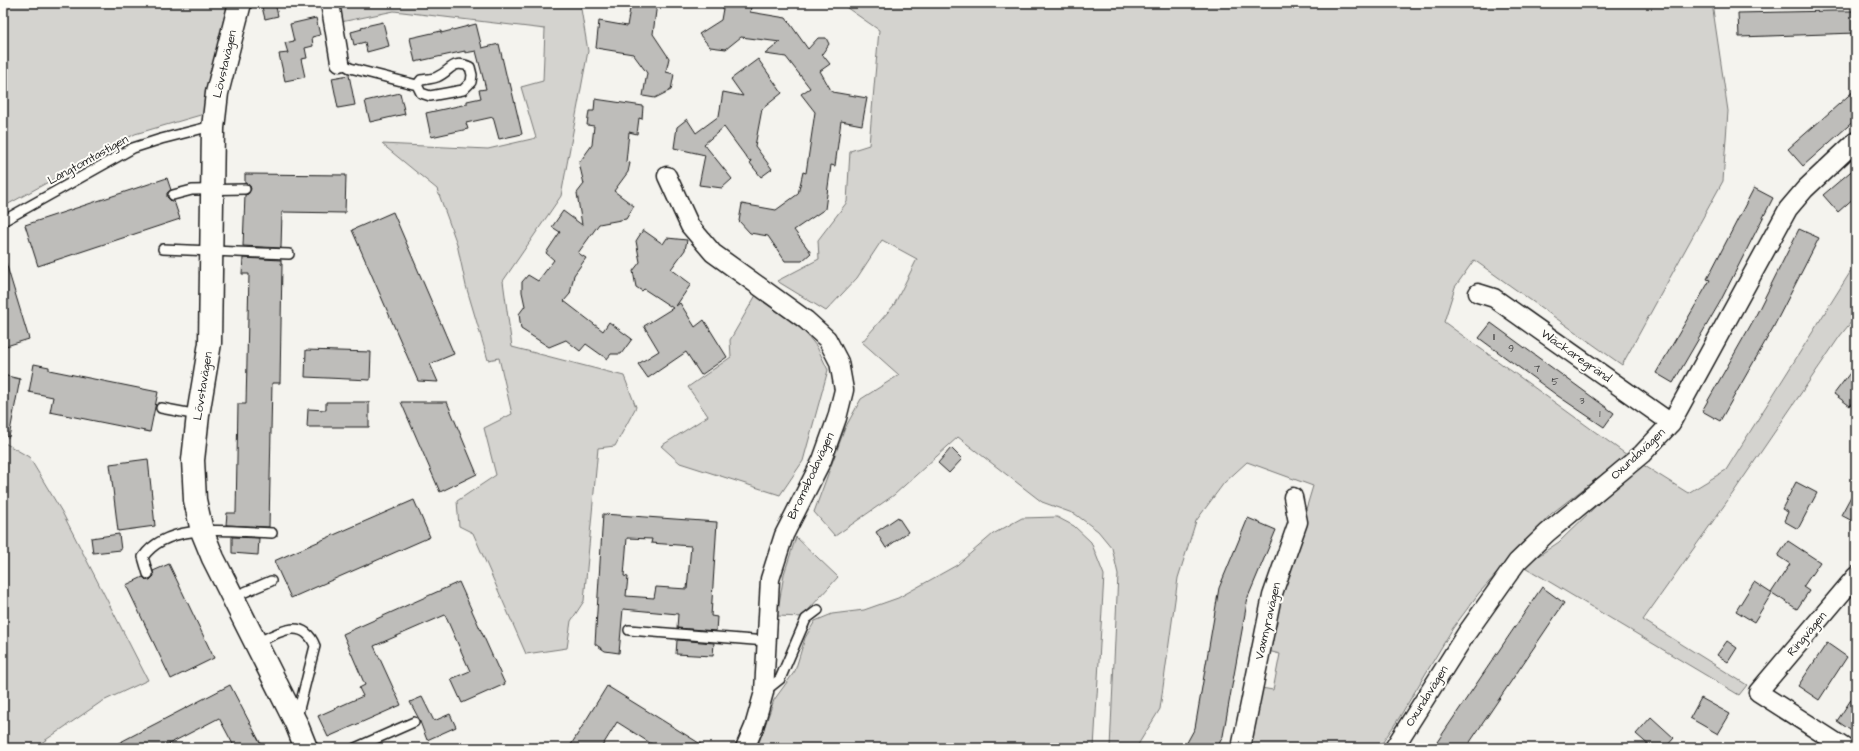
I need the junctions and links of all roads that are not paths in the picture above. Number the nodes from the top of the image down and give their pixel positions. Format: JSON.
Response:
{"nodes":[{"id":1,"x":240,"y":3,"type":"edge"},
{"id":2,"x":330,"y":3,"type":"edge"},
{"id":3,"x":340,"y":62,"type":"joint"},
{"id":4,"x":417,"y":85,"type":"junction"},
{"id":5,"x":213,"y":128,"type":"junction"},
{"id":6,"x":1856,"y":141,"type":"edge"},
{"id":7,"x":667,"y":176,"type":"dead end"},
{"id":8,"x":212,"y":189,"type":"junction"},
{"id":9,"x":245,"y":189,"type":"dead end"},
{"id":10,"x":172,"y":195,"type":"dead end"},
{"id":11,"x":3,"y":221,"type":"edge"},
{"id":12,"x":163,"y":249,"type":"dead end"},
{"id":13,"x":212,"y":250,"type":"junction"},
{"id":14,"x":289,"y":254,"type":"dead end"},
{"id":15,"x":1478,"y":293,"type":"dead end"},
{"id":16,"x":160,"y":408,"type":"dead end"},
{"id":17,"x":198,"y":415,"type":"junction"},
{"id":18,"x":1671,"y":423,"type":"junction"},
{"id":19,"x":1293,"y":497,"type":"dead end"},
{"id":20,"x":202,"y":531,"type":"junction"},
{"id":21,"x":272,"y":533,"type":"dead end"},
{"id":22,"x":148,"y":574,"type":"dead end"},
{"id":23,"x":1856,"y":576,"type":"edge"},
{"id":24,"x":272,"y":581,"type":"dead end"},
{"id":25,"x":233,"y":597,"type":"junction"},
{"id":26,"x":818,"y":610,"type":"dead end"},
{"id":27,"x":629,"y":630,"type":"dead end"},
{"id":28,"x":766,"y":641,"type":"junction"},
{"id":29,"x":255,"y":644,"type":"junction"},
{"id":30,"x":764,"y":692,"type":"junction"},
{"id":31,"x":414,"y":722,"type":"dead end"},
{"id":32,"x":296,"y":723,"type":"junction"},
{"id":33,"x":306,"y":748,"type":"edge"},
{"id":34,"x":354,"y":748,"type":"edge"},
{"id":35,"x":745,"y":748,"type":"edge"},
{"id":36,"x":1241,"y":748,"type":"edge"},
{"id":37,"x":1394,"y":748,"type":"edge"},
{"id":38,"x":1845,"y":748,"type":"edge"}],
"edges":[{"from":1,"to":5,"type":"street","name":"Lövstavägen"},
{"from":2,"to":3,"type":"street"},
{"from":3,"to":4,"type":"lane"},
{"from":4,"to":4,"type":"lane"},
{"from":5,"to":8,"type":"street","name":"Lövstavägen"},
{"from":5,"to":11,"type":"lane","name":"Långtomtastigen"},
{"from":6,"to":18,"type":"street","name":"Oxundavägen"},
{"from":7,"to":28,"type":"street","name":"Bromsbodavägen"},
{"from":8,"to":9,"type":"lane"},
{"from":8,"to":10,"type":"lane"},
{"from":8,"to":13,"type":"street","name":"Lövstavägen"},
{"from":12,"to":13,"type":"lane"},
{"from":13,"to":14,"type":"lane"},
{"from":13,"to":17,"type":"street","name":"Lövstavägen"},
{"from":15,"to":18,"type":"street","name":"Wäckaregränd"},
{"from":16,"to":17,"type":"lane"},
{"from":17,"to":20,"type":"street","name":"Lövstavägen"},
{"from":18,"to":37,"type":"street","name":"Oxundavägen"},
{"from":19,"to":36,"type":"street","name":"Vaxmyravägen"},
{"from":20,"to":21,"type":"lane"},
{"from":20,"to":22,"type":"lane"},
{"from":20,"to":25,"type":"street","name":"Lövstavägen"},
{"from":23,"to":38,"type":"street","name":"Ringvägen"},
{"from":24,"to":25,"type":"lane"},
{"from":25,"to":29,"type":"street","name":"Lövstavägen"},
{"from":26,"to":30,"type":"lane"},
{"from":27,"to":28,"type":"lane"},
{"from":28,"to":30,"type":"street","name":"Bromsbodavägen"},
{"from":29,"to":32,"type":"street","name":"Lövstavägen"},
{"from":29,"to":32,"type":"lane"},
{"from":30,"to":35,"type":"street","name":"Bromsbodavägen"},
{"from":31,"to":34,"type":"lane"},
{"from":32,"to":33,"type":"street","name":"Lövstavägen"}]}
